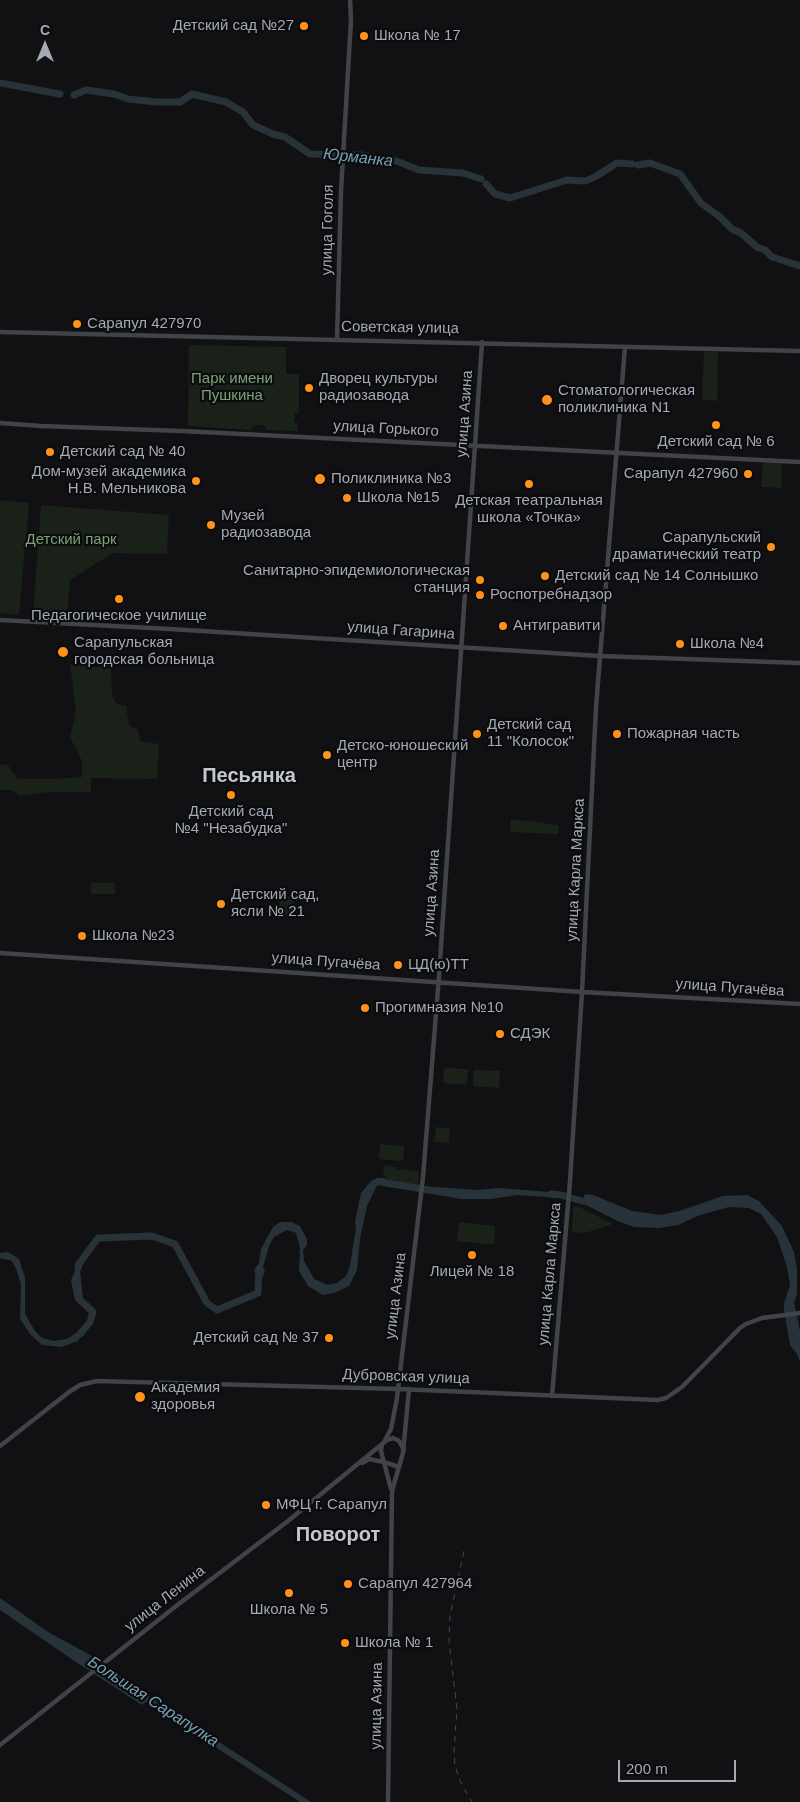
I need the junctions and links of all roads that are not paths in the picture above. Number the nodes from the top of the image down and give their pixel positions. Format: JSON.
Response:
{"nodes":[{"id":1,"x":350,"y":0,"type":"edge"},
{"id":2,"x":0,"y":332,"type":"edge"},
{"id":3,"x":337,"y":340,"type":"junction"},
{"id":4,"x":482,"y":342,"type":"junction"},
{"id":5,"x":626,"y":347,"type":"junction"},
{"id":6,"x":800,"y":351,"type":"edge"},
{"id":7,"x":0,"y":423,"type":"edge"},
{"id":8,"x":475,"y":447,"type":"junction"},
{"id":9,"x":617,"y":453,"type":"junction"},
{"id":10,"x":800,"y":462,"type":"edge"},
{"id":11,"x":0,"y":620,"type":"edge"},
{"id":12,"x":462,"y":648,"type":"junction"},
{"id":13,"x":600,"y":656,"type":"junction"},
{"id":14,"x":800,"y":663,"type":"edge"},
{"id":15,"x":0,"y":953,"type":"edge"},
{"id":16,"x":438,"y":982,"type":"junction"},
{"id":17,"x":582,"y":992,"type":"junction"},
{"id":18,"x":800,"y":1004,"type":"edge"},
{"id":19,"x":800,"y":1313,"type":"edge"},
{"id":20,"x":398,"y":1389,"type":"junction"},
{"id":21,"x":409,"y":1389,"type":"junction"},
{"id":22,"x":552,"y":1396,"type":"junction"},
{"id":23,"x":383,"y":1443,"type":"junction"},
{"id":24,"x":0,"y":1446,"type":"edge"},
{"id":25,"x":404,"y":1450,"type":"junction"},
{"id":26,"x":382,"y":1454,"type":"junction"},
{"id":27,"x":402,"y":1456,"type":"junction"},
{"id":28,"x":384,"y":1462,"type":"junction"},
{"id":29,"x":399,"y":1467,"type":"junction"},
{"id":30,"x":346,"y":1473,"type":"junction"},
{"id":31,"x":392,"y":1491,"type":"junction"},
{"id":32,"x":0,"y":1745,"type":"edge"},
{"id":33,"x":388,"y":1802,"type":"edge"}],
"edges":[{"from":1,"to":3,"type":"main road","name":"улица Гоголя"},
{"from":2,"to":3,"type":"main road","name":"Советская улица"},
{"from":3,"to":4,"type":"main road","name":"Советская улица"},
{"from":4,"to":5,"type":"main road","name":"Советская улица"},
{"from":4,"to":8,"type":"main road","name":"улица Азина"},
{"from":5,"to":6,"type":"main road","name":"Советская улица"},
{"from":5,"to":9,"type":"main road","name":"улица Карла Маркса"},
{"from":7,"to":8,"type":"main road","name":"улица Горького"},
{"from":8,"to":9,"type":"main road","name":"улица Горького"},
{"from":8,"to":12,"type":"main road","name":"улица Азина"},
{"from":9,"to":10,"type":"main road","name":"улица Горького"},
{"from":9,"to":13,"type":"main road","name":"улица Карла Маркса"},
{"from":11,"to":12,"type":"main road","name":"улица Гагарина"},
{"from":12,"to":13,"type":"main road","name":"улица Гагарина"},
{"from":12,"to":16,"type":"main road","name":"улица Азина"},
{"from":13,"to":14,"type":"main road","name":"улица Гагарина"},
{"from":13,"to":17,"type":"main road","name":"улица Карла Маркса"},
{"from":15,"to":16,"type":"main road","name":"улица Пугачёва"},
{"from":16,"to":17,"type":"main road","name":"улица Пугачёва"},
{"from":16,"to":20,"type":"main road","name":"улица Азина"},
{"from":17,"to":18,"type":"main road","name":"улица Пугачёва"},
{"from":17,"to":22,"type":"main road","name":"улица Карла Маркса"},
{"from":19,"to":22,"type":"main road","name":"Дубровская улица"},
{"from":20,"to":21,"type":"main road","name":"Дубровская улица"},
{"from":20,"to":23,"type":"main road","name":"улица Азина"},
{"from":20,"to":24,"type":"main road","name":"Дубровская улица"},
{"from":21,"to":22,"type":"main road","name":"Дубровская улица"},
{"from":21,"to":25,"type":"main road"},
{"from":23,"to":25,"type":"main road"},
{"from":23,"to":26,"type":"main road"},
{"from":23,"to":30,"type":"main road","name":"улица Ленина"},
{"from":25,"to":27,"type":"main road"},
{"from":26,"to":27,"type":"main road"},
{"from":26,"to":28,"type":"main road","name":"улица Азина"},
{"from":27,"to":29,"type":"main road","name":"улица Азина"},
{"from":28,"to":29,"type":"main road","name":"улица Ленина"},
{"from":28,"to":30,"type":"main road","name":"улица Ленина"},
{"from":28,"to":31,"type":"main road","name":"улица Азина"},
{"from":29,"to":31,"type":"main road","name":"улица Азина"},
{"from":30,"to":32,"type":"main road","name":"улица Ленина"},
{"from":31,"to":33,"type":"main road","name":"улица Азина"}]}
